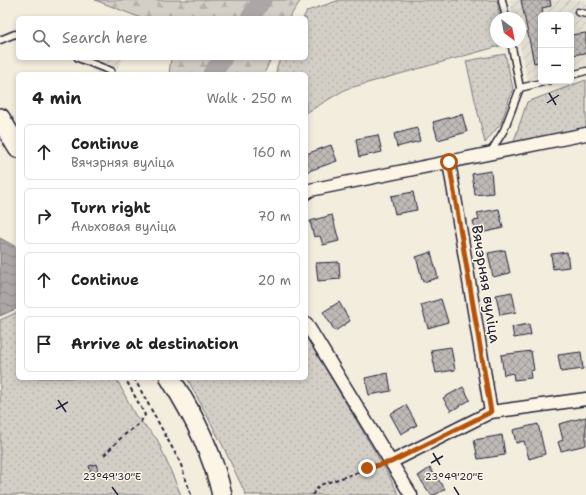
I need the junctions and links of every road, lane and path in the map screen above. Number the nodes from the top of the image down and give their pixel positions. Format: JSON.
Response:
{"nodes":[{"id":1,"x":502,"y":0,"type":"edge"},
{"id":2,"x":505,"y":12,"type":"edge"},
{"id":3,"x":578,"y":12,"type":"dead end"},
{"id":4,"x":586,"y":14,"type":"edge"},
{"id":5,"x":16,"y":34,"type":"edge"},
{"id":6,"x":0,"y":40,"type":"edge"},
{"id":7,"x":512,"y":48,"type":"edge"},
{"id":8,"x":83,"y":60,"type":"edge"},
{"id":9,"x":111,"y":71,"type":"dead end"},
{"id":10,"x":586,"y":71,"type":"edge"},
{"id":11,"x":574,"y":74,"type":"edge"},
{"id":12,"x":538,"y":84,"type":"edge"},
{"id":13,"x":520,"y":88,"type":"junction"},
{"id":14,"x":0,"y":118,"type":"edge"},
{"id":15,"x":586,"y":134,"type":"edge"},
{"id":16,"x":16,"y":145,"type":"edge"},
{"id":17,"x":489,"y":154,"type":"junction"},
{"id":18,"x":449,"y":162,"type":"junction"},
{"id":19,"x":308,"y":192,"type":"edge"},
{"id":20,"x":308,"y":326,"type":"edge"},
{"id":21,"x":126,"y":380,"type":"edge"},
{"id":22,"x":135,"y":380,"type":"edge"},
{"id":23,"x":171,"y":380,"type":"edge"},
{"id":24,"x":586,"y":399,"type":"edge"},
{"id":25,"x":491,"y":412,"type":"junction"},
{"id":26,"x":104,"y":456,"type":"dead end"},
{"id":27,"x":391,"y":462,"type":"junction"},
{"id":28,"x":191,"y":495,"type":"edge"},
{"id":29,"x":222,"y":495,"type":"edge"},
{"id":30,"x":312,"y":495,"type":"edge"},
{"id":31,"x":411,"y":495,"type":"edge"}],
"edges":[{"from":1,"to":2,"type":"lane"},
{"from":3,"to":4,"type":"lane"},
{"from":5,"to":6,"type":"lane"},
{"from":7,"to":13,"type":"lane"},
{"from":8,"to":9,"type":"lane"},
{"from":10,"to":11,"type":"lane"},
{"from":12,"to":13,"type":"lane"},
{"from":13,"to":17,"type":"lane"},
{"from":14,"to":16,"type":"main road"},
{"from":15,"to":17,"type":"street"},
{"from":17,"to":18,"type":"street"},
{"from":18,"to":19,"type":"street"},
{"from":18,"to":25,"type":"street","name":"Вячэрняя вуліца"},
{"from":20,"to":27,"type":"street"},
{"from":21,"to":26,"type":"path"},
{"from":22,"to":28,"type":"path"},
{"from":23,"to":29,"type":"main road"},
{"from":24,"to":25,"type":"street"},
{"from":25,"to":27,"type":"street"},
{"from":27,"to":30,"type":"path"},
{"from":27,"to":31,"type":"street"}]}
